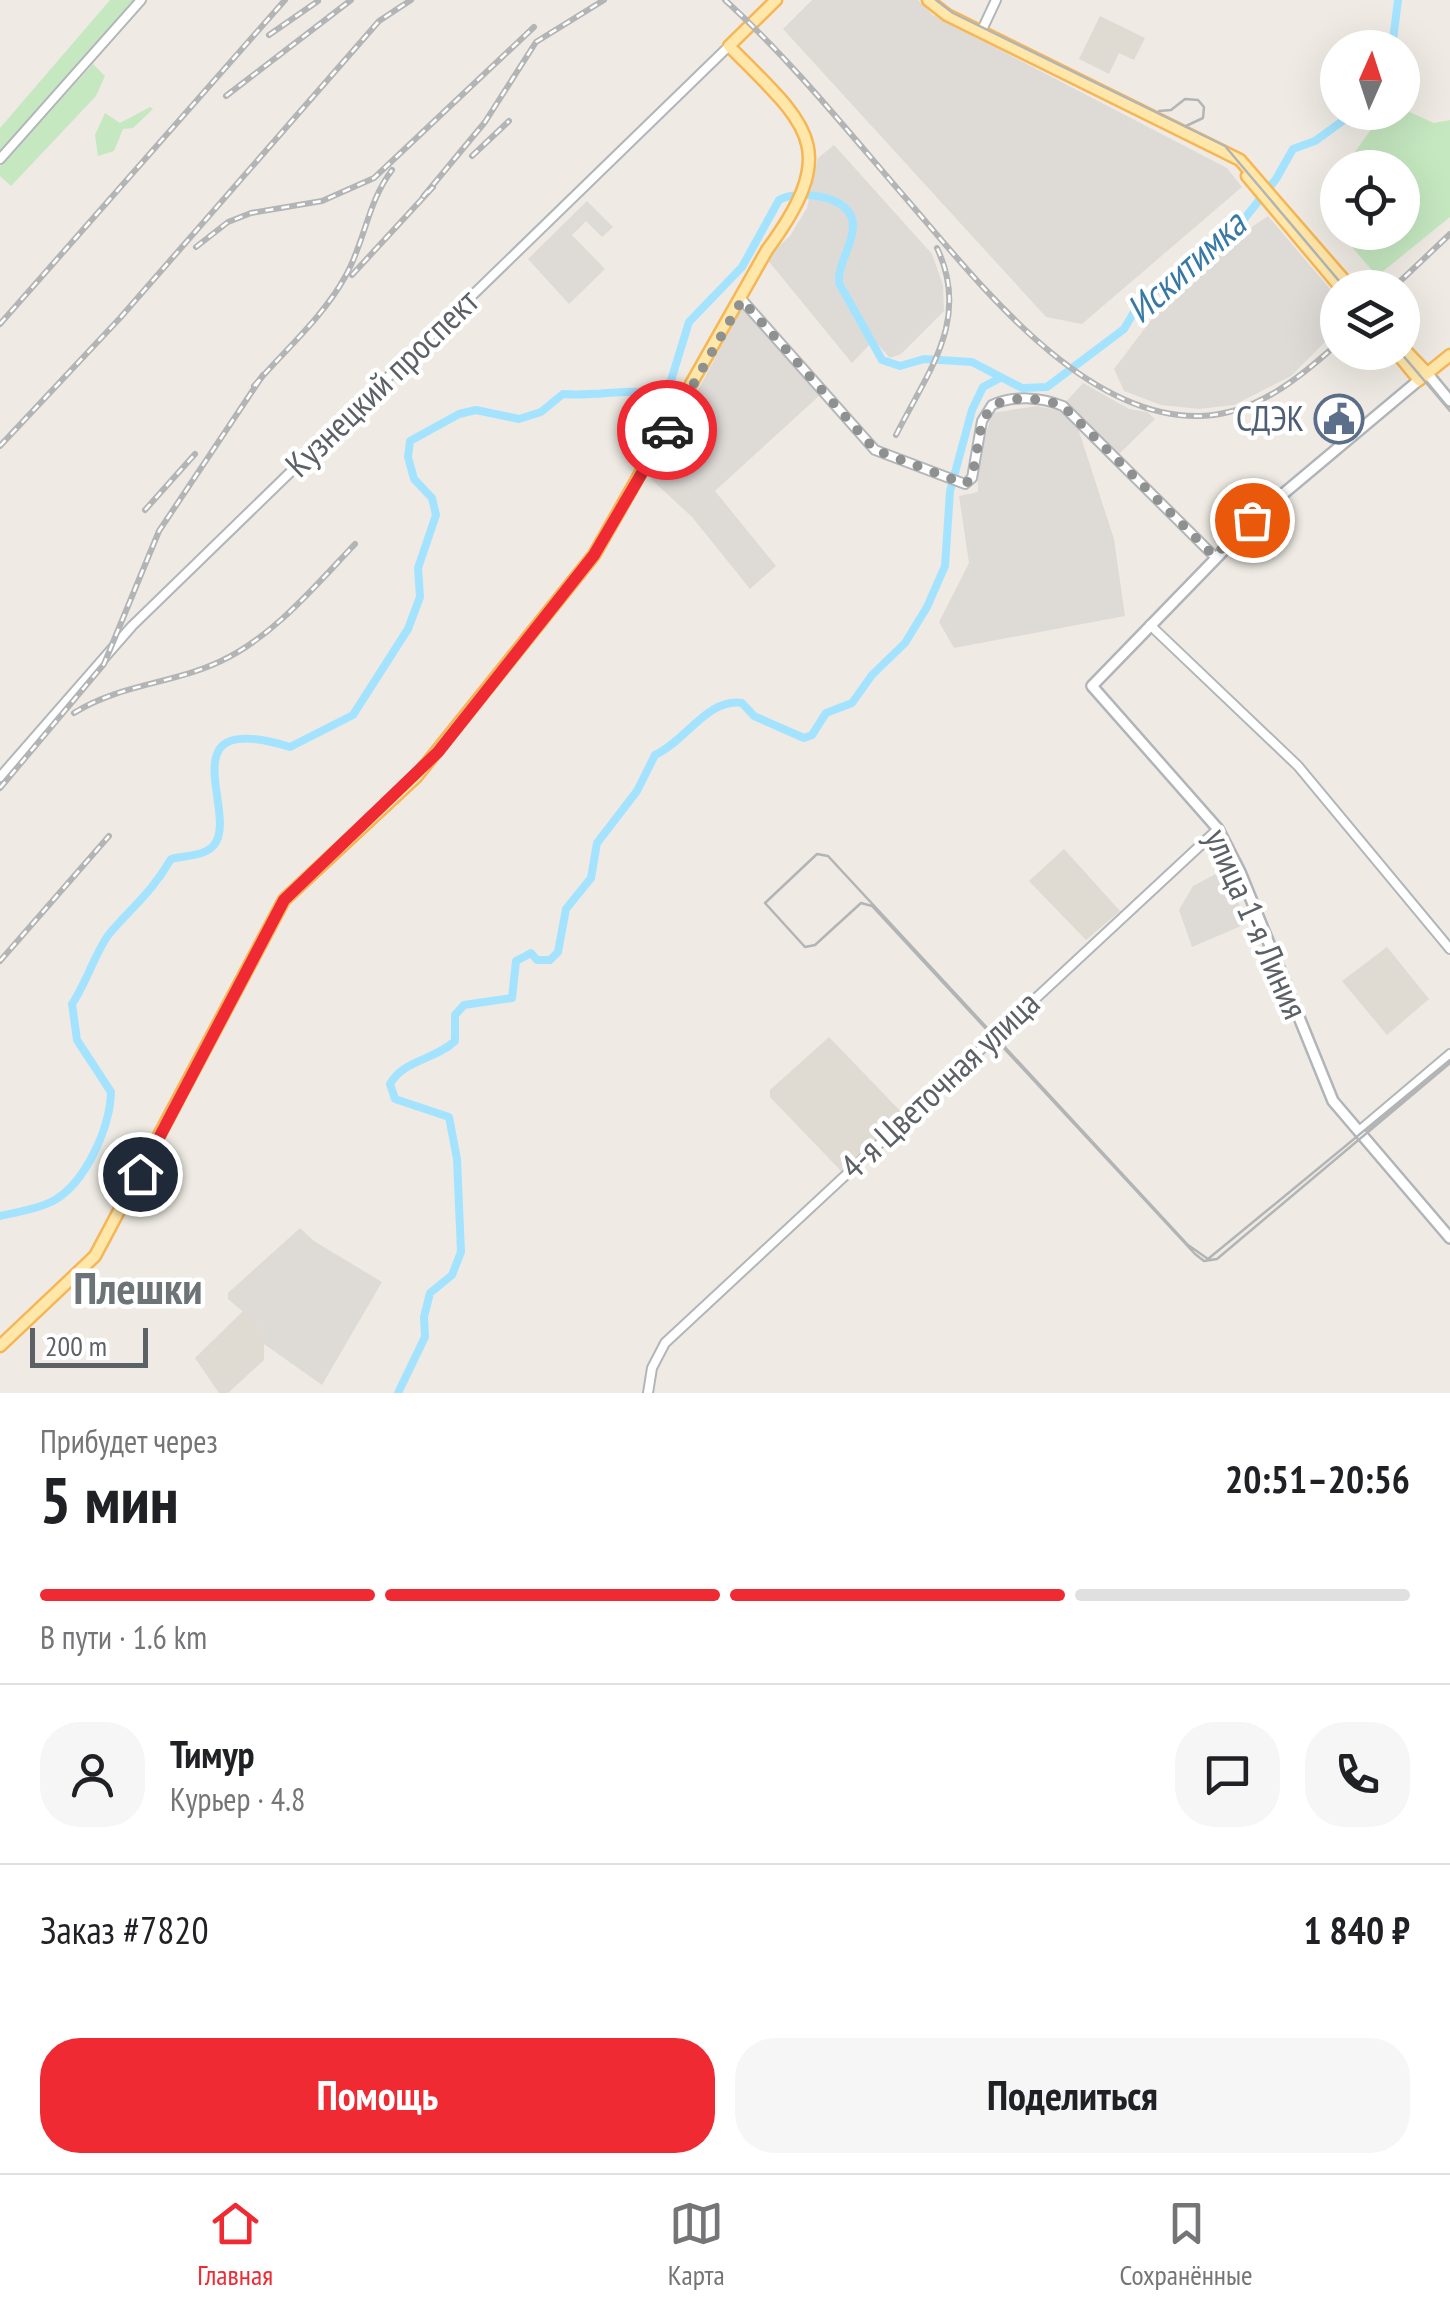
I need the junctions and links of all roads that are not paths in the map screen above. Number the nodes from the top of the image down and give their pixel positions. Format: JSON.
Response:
{"nodes":[{"id":1,"x":141,"y":0,"type":"edge"},
{"id":2,"x":776,"y":0,"type":"edge"},
{"id":3,"x":928,"y":0,"type":"edge"},
{"id":4,"x":996,"y":0,"type":"edge"},
{"id":5,"x":981,"y":32,"type":"junction"},
{"id":6,"x":729,"y":46,"type":"junction"},
{"id":7,"x":0,"y":159,"type":"edge"},
{"id":8,"x":1282,"y":212,"type":"junction"},
{"id":9,"x":1327,"y":270,"type":"edge"},
{"id":10,"x":1335,"y":270,"type":"edge"},
{"id":11,"x":742,"y":300,"type":"junction"},
{"id":12,"x":1450,"y":355,"type":"edge"},
{"id":13,"x":1415,"y":370,"type":"edge"},
{"id":14,"x":1418,"y":370,"type":"edge"},
{"id":15,"x":1423,"y":377,"type":"junction"},
{"id":16,"x":1450,"y":401,"type":"edge"},
{"id":17,"x":1214,"y":556,"type":"junction"},
{"id":18,"x":1150,"y":625,"type":"junction"},
{"id":19,"x":0,"y":777,"type":"edge"},
{"id":20,"x":1218,"y":828,"type":"junction"},
{"id":21,"x":1450,"y":949,"type":"edge"},
{"id":22,"x":1450,"y":1054,"type":"edge"},
{"id":23,"x":1362,"y":1134,"type":"junction"},
{"id":24,"x":1450,"y":1238,"type":"edge"},
{"id":25,"x":0,"y":1346,"type":"edge"},
{"id":26,"x":648,"y":1393,"type":"edge"}],
"edges":[{"from":1,"to":7,"type":"street"},
{"from":2,"to":6,"type":"main road","name":"Кузнецкий проспект"},
{"from":3,"to":5,"type":"main road"},
{"from":4,"to":5,"type":"street"},
{"from":5,"to":8,"type":"main road"},
{"from":6,"to":11,"type":"main road"},
{"from":6,"to":19,"type":"street","name":"Кузнецкий проспект"},
{"from":8,"to":9,"type":"main road"},
{"from":8,"to":10,"type":"main road"},
{"from":11,"to":17,"type":"street"},
{"from":11,"to":25,"type":"main road"},
{"from":12,"to":15,"type":"main road"},
{"from":13,"to":15,"type":"main road"},
{"from":14,"to":15,"type":"main road"},
{"from":15,"to":16,"type":"main road"},
{"from":15,"to":17,"type":"main road"},
{"from":17,"to":18,"type":"main road"},
{"from":18,"to":20,"type":"main road","name":"улица 1-я Линия"},
{"from":18,"to":21,"type":"street"},
{"from":20,"to":23,"type":"main road","name":"улица 1-я Линия"},
{"from":20,"to":26,"type":"street","name":"4-я Цветочная улица"},
{"from":22,"to":23,"type":"street"},
{"from":23,"to":24,"type":"main road","name":"улица 1-я Линия"}]}
